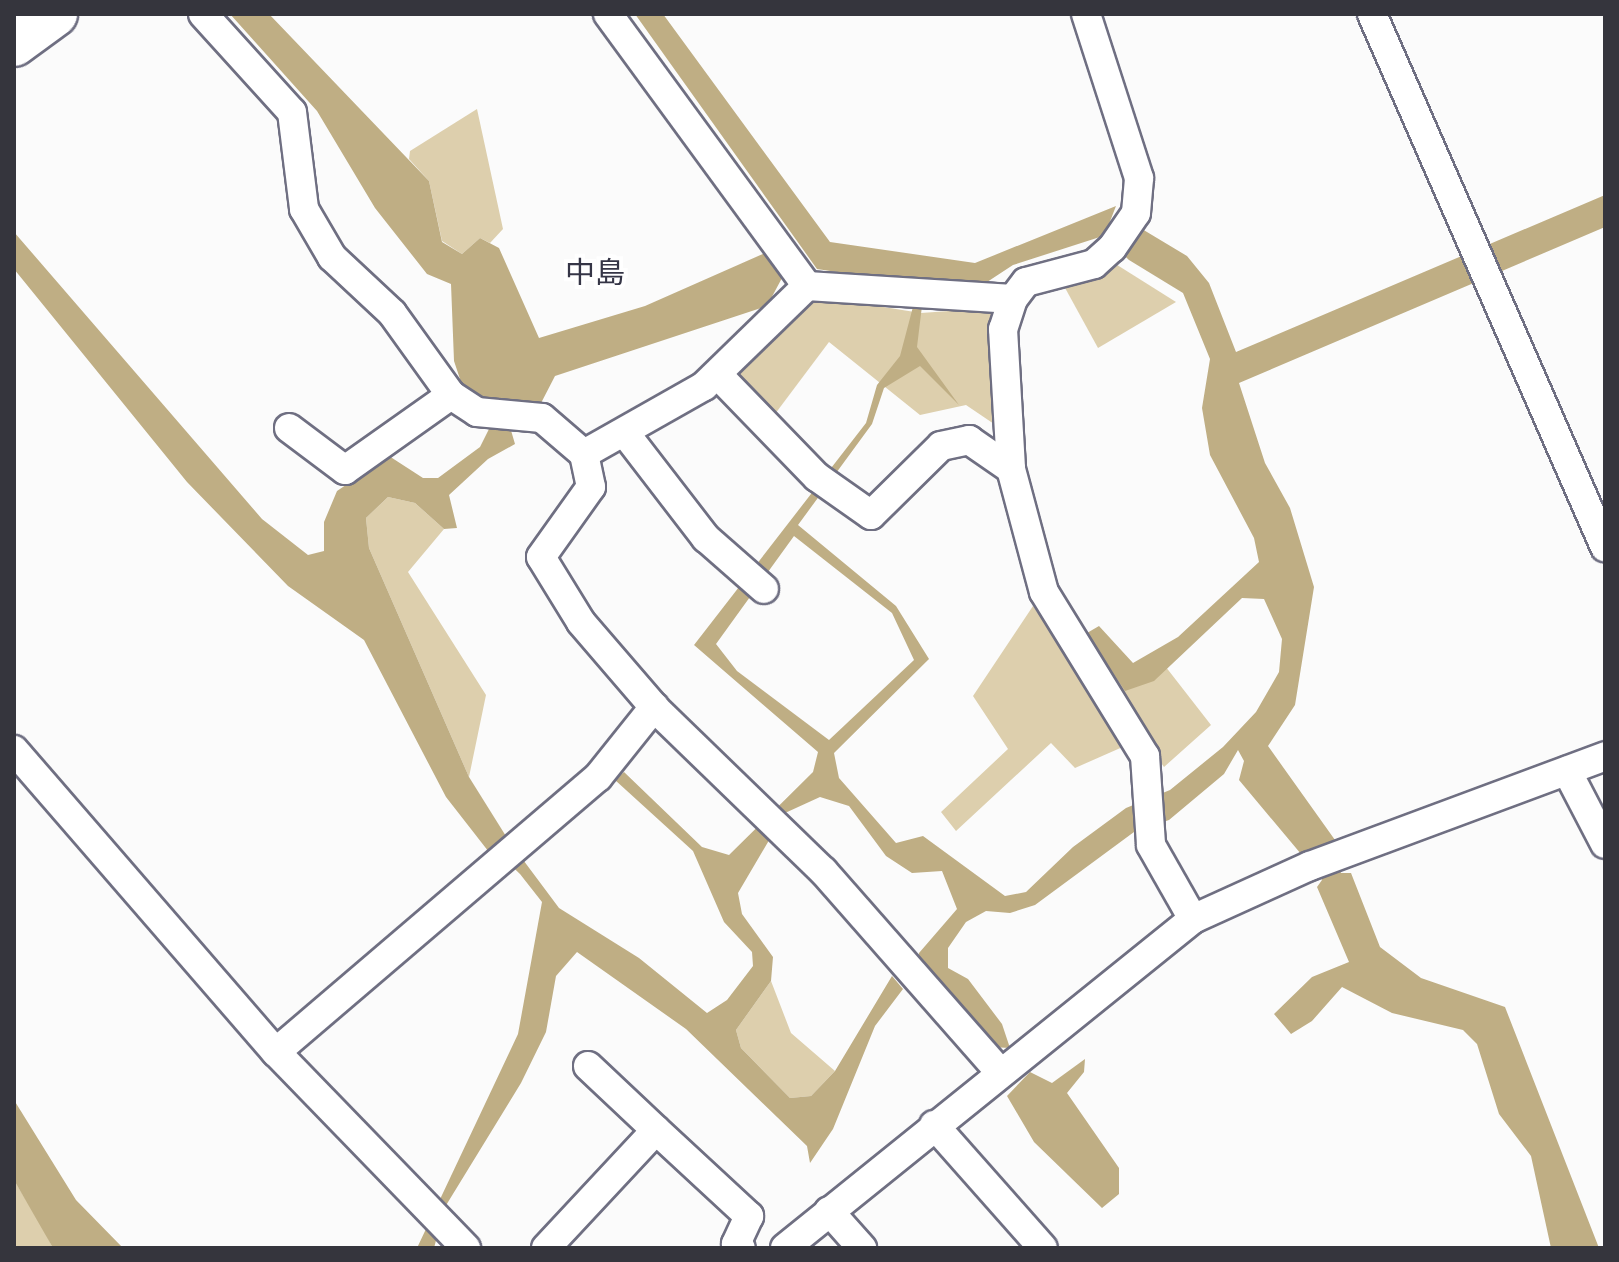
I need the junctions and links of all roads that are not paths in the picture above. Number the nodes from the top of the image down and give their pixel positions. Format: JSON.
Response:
{"nodes":[{"id":1,"x":55,"y":14,"type":"edge"},
{"id":2,"x":203,"y":14,"type":"edge"},
{"id":3,"x":608,"y":14,"type":"edge"},
{"id":4,"x":1086,"y":14,"type":"edge"},
{"id":5,"x":1372,"y":14,"type":"edge"},
{"id":6,"x":14,"y":44,"type":"edge"},
{"id":7,"x":807,"y":286,"type":"junction"},
{"id":8,"x":1013,"y":299,"type":"junction"},
{"id":9,"x":718,"y":375,"type":"junction"},
{"id":10,"x":451,"y":395,"type":"junction"},
{"id":11,"x":289,"y":428,"type":"dead end"},
{"id":12,"x":625,"y":433,"type":"junction"},
{"id":13,"x":584,"y":454,"type":"junction"},
{"id":14,"x":1011,"y":469,"type":"junction"},
{"id":15,"x":1605,"y":547,"type":"edge"},
{"id":16,"x":754,"y":580,"type":"dead end"},
{"id":17,"x":654,"y":707,"type":"junction"},
{"id":18,"x":14,"y":750,"type":"edge"},
{"id":19,"x":1605,"y":756,"type":"edge"},
{"id":20,"x":1567,"y":771,"type":"junction"},
{"id":21,"x":1605,"y":844,"type":"edge"},
{"id":22,"x":1193,"y":919,"type":"junction"},
{"id":23,"x":276,"y":1052,"type":"junction"},
{"id":24,"x":588,"y":1066,"type":"dead end"},
{"id":25,"x":999,"y":1071,"type":"junction"},
{"id":26,"x":934,"y":1125,"type":"junction"},
{"id":27,"x":656,"y":1130,"type":"junction"},
{"id":28,"x":829,"y":1211,"type":"junction"},
{"id":29,"x":459,"y":1242,"type":"edge"},
{"id":30,"x":546,"y":1248,"type":"edge"},
{"id":31,"x":741,"y":1248,"type":"edge"},
{"id":32,"x":785,"y":1248,"type":"edge"},
{"id":33,"x":862,"y":1248,"type":"edge"},
{"id":34,"x":1043,"y":1248,"type":"edge"}],
"edges":[{"from":1,"to":6,"type":"main road"},
{"from":2,"to":10,"type":"street"},
{"from":3,"to":7,"type":"street"},
{"from":4,"to":8,"type":"street"},
{"from":5,"to":15,"type":"street"},
{"from":7,"to":8,"type":"street"},
{"from":7,"to":9,"type":"street"},
{"from":8,"to":14,"type":"street"},
{"from":9,"to":12,"type":"street"},
{"from":9,"to":14,"type":"street"},
{"from":10,"to":11,"type":"street"},
{"from":10,"to":13,"type":"street"},
{"from":12,"to":13,"type":"street"},
{"from":12,"to":16,"type":"street"},
{"from":13,"to":17,"type":"street"},
{"from":14,"to":22,"type":"street"},
{"from":17,"to":23,"type":"street"},
{"from":17,"to":25,"type":"street"},
{"from":18,"to":23,"type":"street"},
{"from":19,"to":20,"type":"street"},
{"from":20,"to":21,"type":"street"},
{"from":20,"to":22,"type":"street"},
{"from":22,"to":25,"type":"street"},
{"from":23,"to":29,"type":"street"},
{"from":24,"to":27,"type":"street"},
{"from":25,"to":26,"type":"street"},
{"from":26,"to":28,"type":"street"},
{"from":26,"to":34,"type":"street"},
{"from":27,"to":30,"type":"street"},
{"from":27,"to":31,"type":"street"},
{"from":28,"to":32,"type":"street"},
{"from":28,"to":33,"type":"street"}]}
